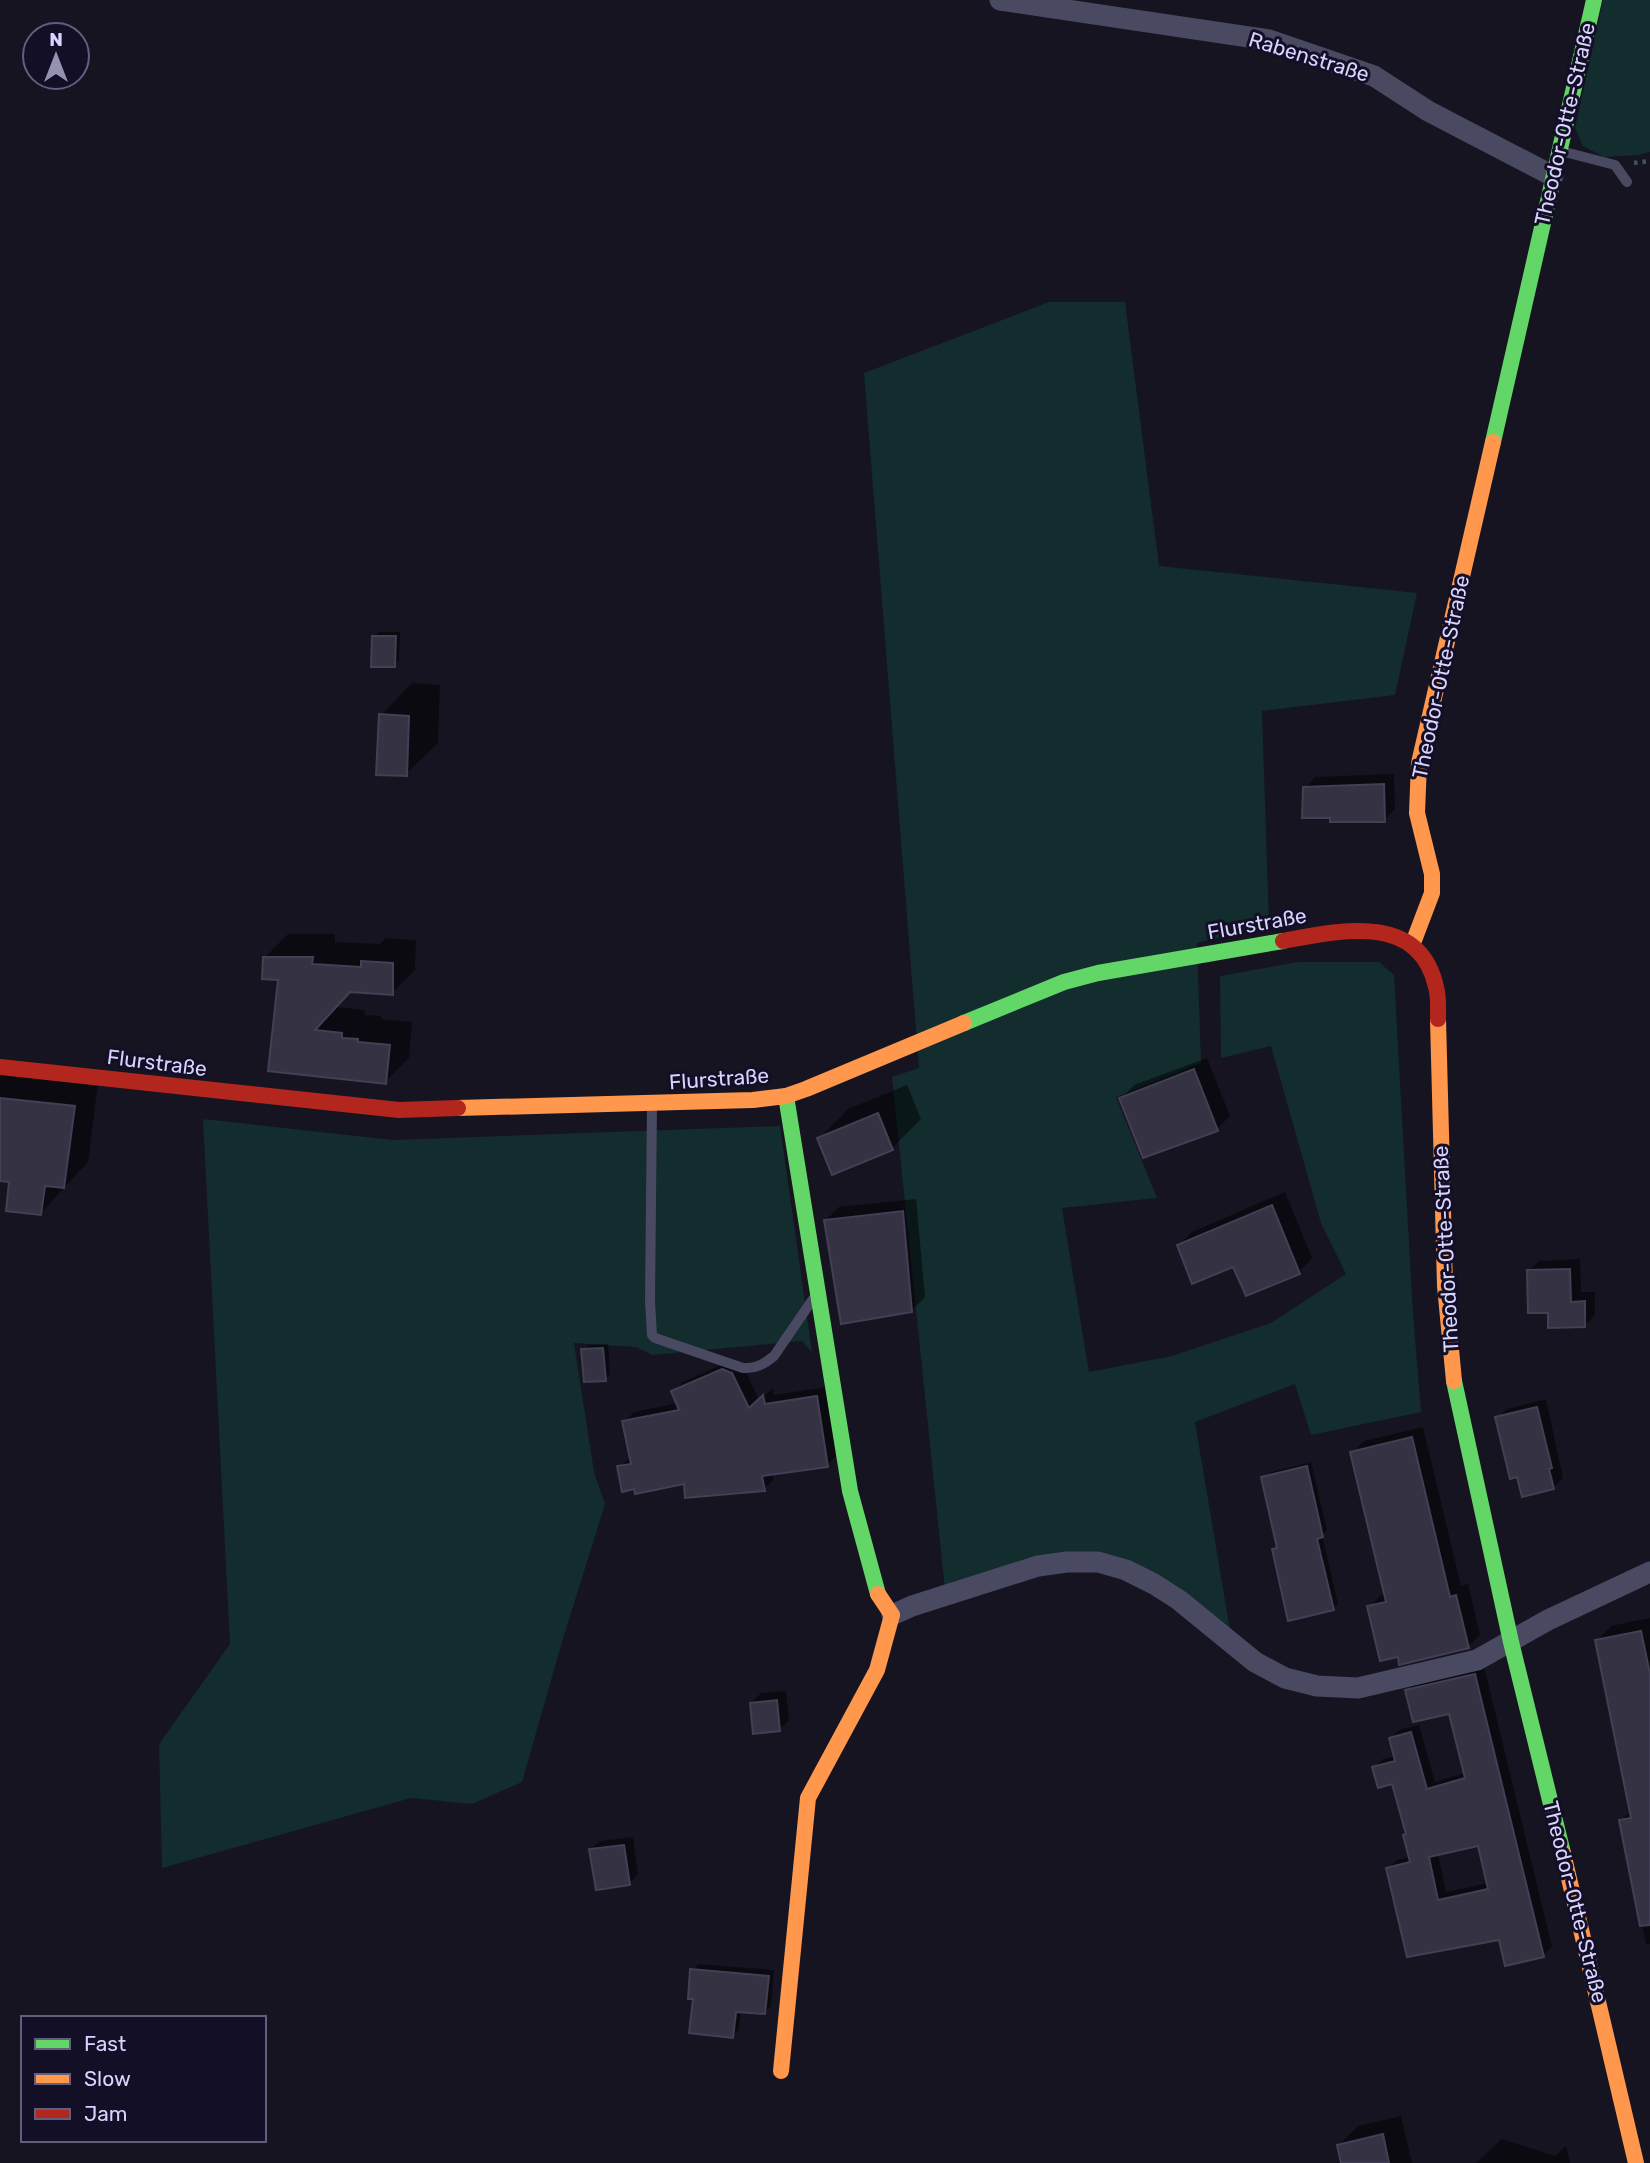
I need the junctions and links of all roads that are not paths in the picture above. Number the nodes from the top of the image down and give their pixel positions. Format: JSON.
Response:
{"nodes":[{"id":1,"x":1000,"y":0,"type":"edge"},
{"id":2,"x":1594,"y":0,"type":"edge"},
{"id":3,"x":1558,"y":150,"type":"junction"},
{"id":4,"x":1553,"y":176,"type":"junction"},
{"id":5,"x":1627,"y":182,"type":"dead end"},
{"id":6,"x":1413,"y":943,"type":"junction"},
{"id":7,"x":0,"y":1067,"type":"edge"},
{"id":8,"x":786,"y":1096,"type":"junction"},
{"id":9,"x":652,"y":1104,"type":"junction"},
{"id":10,"x":816,"y":1294,"type":"junction"},
{"id":11,"x":1650,"y":1572,"type":"edge"},
{"id":12,"x":892,"y":1615,"type":"junction"},
{"id":13,"x":1511,"y":1642,"type":"junction"},
{"id":14,"x":781,"y":2071,"type":"dead end"},
{"id":15,"x":1636,"y":2163,"type":"edge"}],
"edges":[{"from":1,"to":4,"type":"street","name":"Rabenstraße"},
{"from":2,"to":3,"type":"street","name":"Theodor-Otte-Straße"},
{"from":3,"to":4,"type":"street","name":"Theodor-Otte-Straße"},
{"from":3,"to":5,"type":"lane"},
{"from":4,"to":6,"type":"street","name":"Theodor-Otte-Straße"},
{"from":6,"to":8,"type":"street","name":"Flurstraße"},
{"from":6,"to":13,"type":"street","name":"Theodor-Otte-Straße"},
{"from":7,"to":9,"type":"street","name":"Flurstraße"},
{"from":8,"to":9,"type":"street","name":"Flurstraße"},
{"from":8,"to":10,"type":"street"},
{"from":9,"to":10,"type":"lane"},
{"from":10,"to":12,"type":"street"},
{"from":11,"to":13,"type":"street"},
{"from":12,"to":13,"type":"street"},
{"from":12,"to":14,"type":"street"},
{"from":13,"to":15,"type":"street","name":"Theodor-Otte-Straße"}]}
